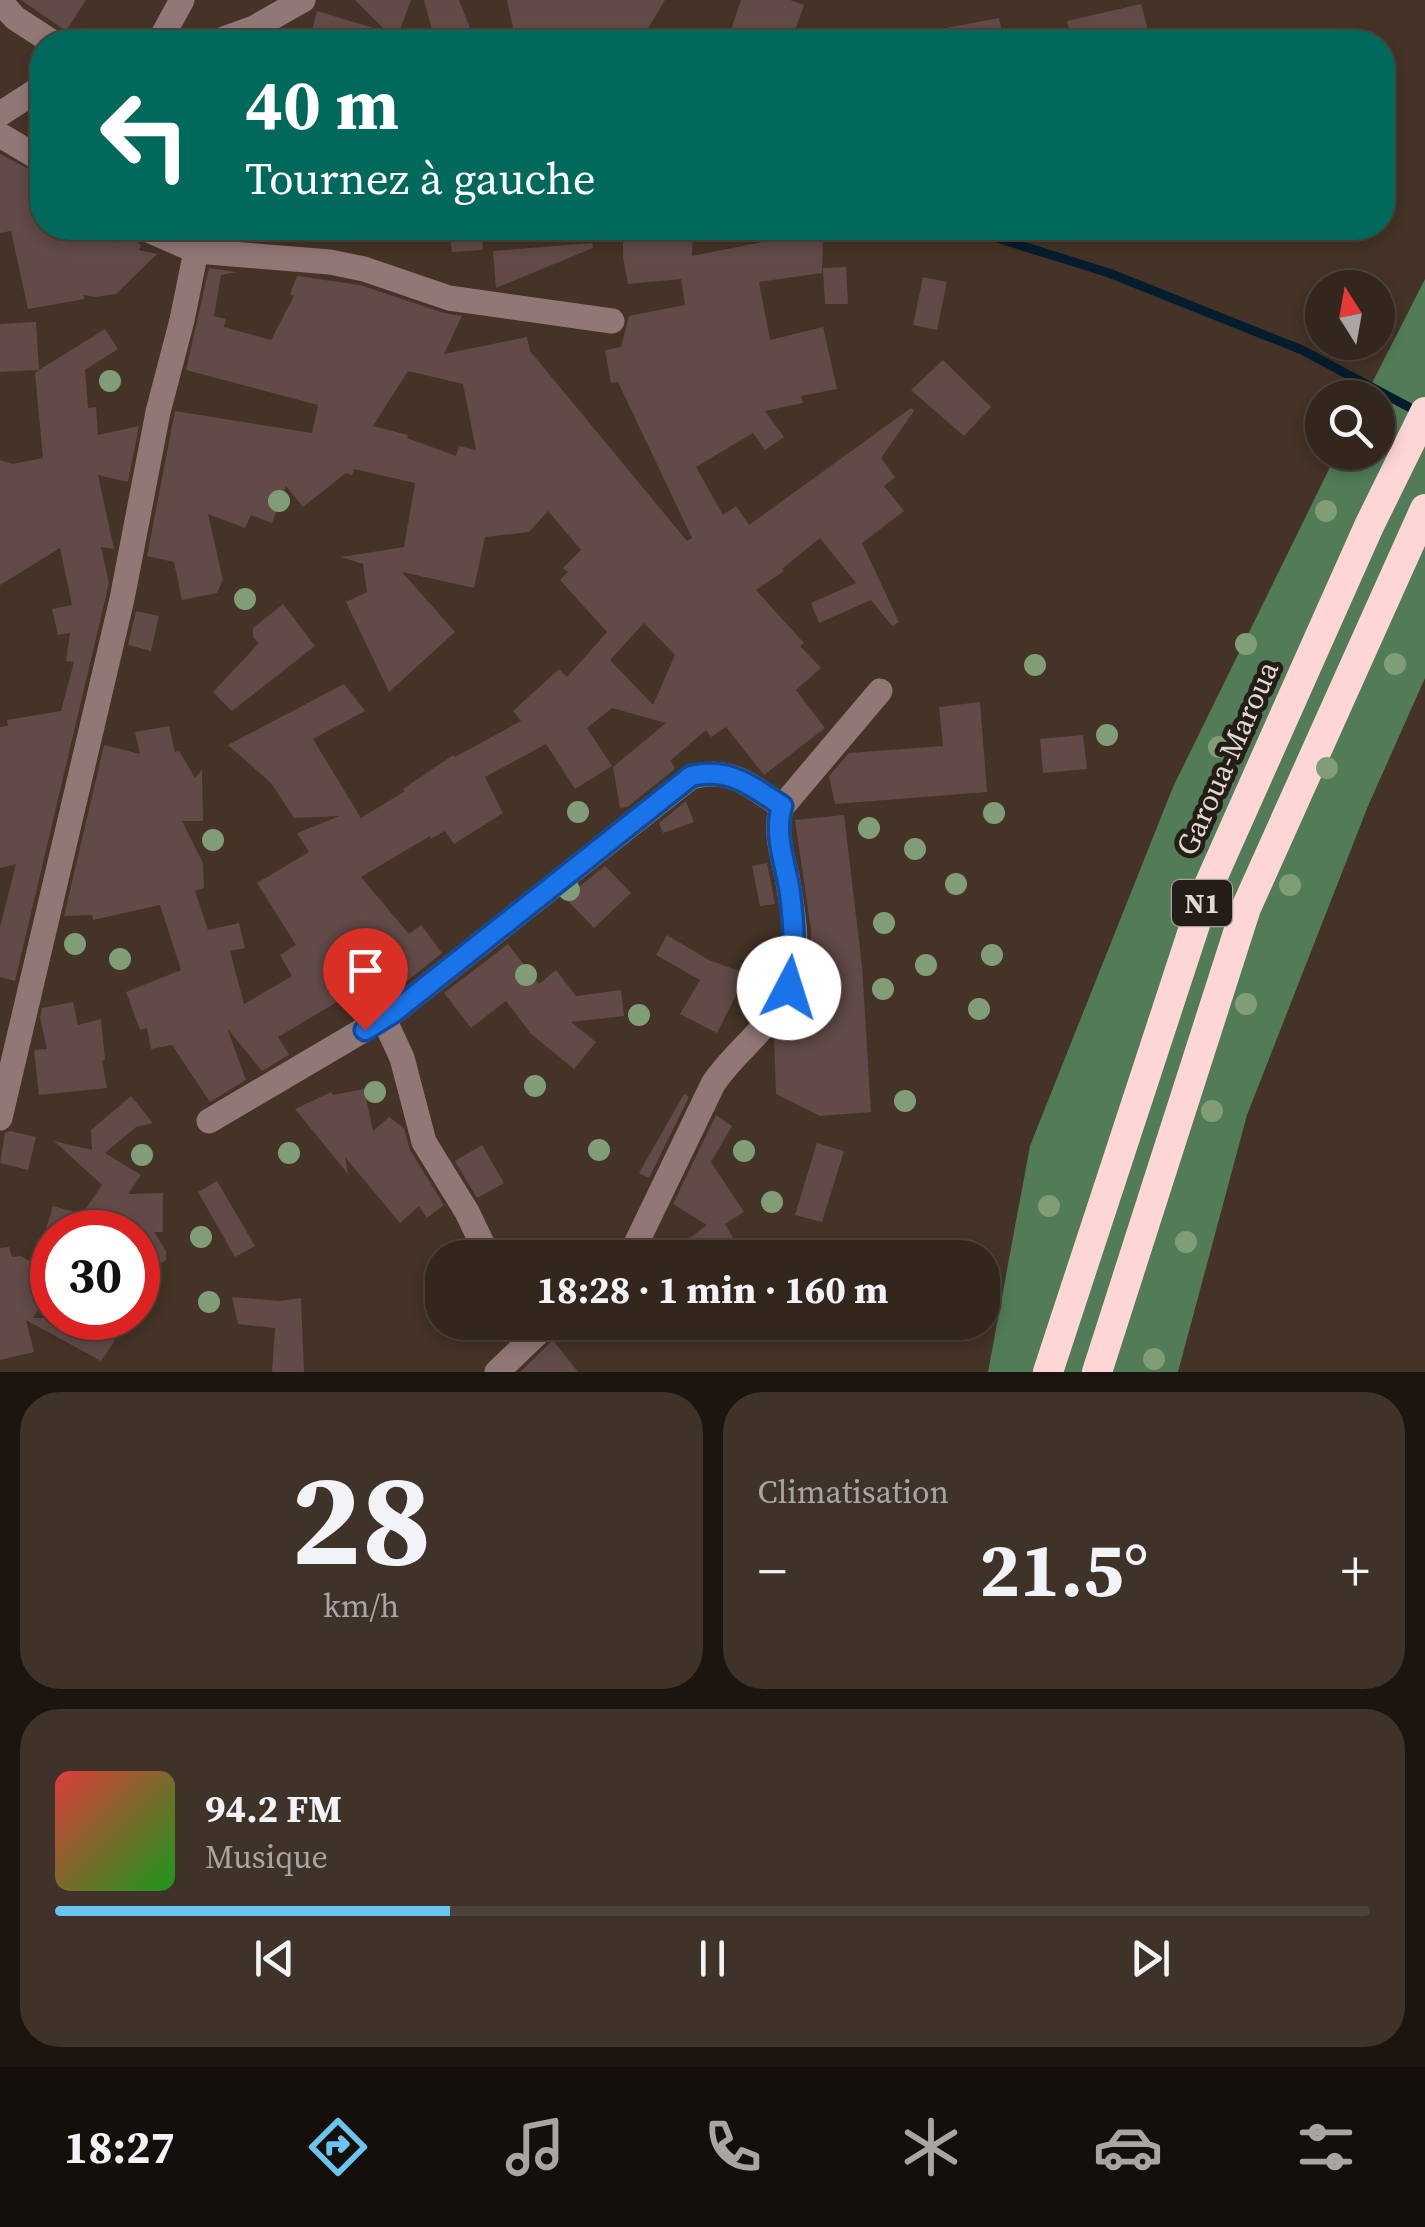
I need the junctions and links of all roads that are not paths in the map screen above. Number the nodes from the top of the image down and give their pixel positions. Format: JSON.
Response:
{"nodes":[{"id":1,"x":182,"y":0,"type":"edge"},
{"id":2,"x":303,"y":0,"type":"edge"},
{"id":3,"x":0,"y":2,"type":"edge"},
{"id":4,"x":34,"y":30,"type":"edge"},
{"id":5,"x":166,"y":30,"type":"edge"},
{"id":6,"x":248,"y":30,"type":"edge"},
{"id":7,"x":30,"y":95,"type":"edge"},
{"id":8,"x":0,"y":114,"type":"edge"},
{"id":9,"x":0,"y":134,"type":"edge"},
{"id":10,"x":30,"y":153,"type":"edge"},
{"id":11,"x":171,"y":240,"type":"edge"},
{"id":12,"x":196,"y":251,"type":"junction"},
{"id":13,"x":612,"y":321,"type":"dead end"},
{"id":14,"x":1425,"y":412,"type":"edge"},
{"id":15,"x":1425,"y":509,"type":"edge"},
{"id":16,"x":880,"y":692,"type":"dead end"},
{"id":17,"x":782,"y":806,"type":"junction"},
{"id":18,"x":384,"y":1019,"type":"junction"},
{"id":19,"x":0,"y":1118,"type":"edge"},
{"id":20,"x":209,"y":1121,"type":"dead end"},
{"id":21,"x":480,"y":1240,"type":"edge"},
{"id":22,"x":638,"y":1240,"type":"edge"},
{"id":23,"x":527,"y":1340,"type":"edge"},
{"id":24,"x":497,"y":1372,"type":"edge"},
{"id":25,"x":1048,"y":1372,"type":"edge"},
{"id":26,"x":1097,"y":1372,"type":"edge"}],
"edges":[{"from":1,"to":5,"type":"street"},
{"from":2,"to":6,"type":"street"},
{"from":3,"to":4,"type":"street"},
{"from":7,"to":8,"type":"street"},
{"from":9,"to":10,"type":"street"},
{"from":11,"to":12,"type":"street"},
{"from":12,"to":13,"type":"street"},
{"from":12,"to":19,"type":"street"},
{"from":14,"to":25,"type":"highway","name":"Garoua-Maroua","number":"N1"},
{"from":15,"to":26,"type":"highway","number":"N1"},
{"from":16,"to":17,"type":"street"},
{"from":17,"to":18,"type":"street"},
{"from":17,"to":22,"type":"street"},
{"from":18,"to":20,"type":"street"},
{"from":18,"to":21,"type":"street"},
{"from":23,"to":24,"type":"street"}]}
